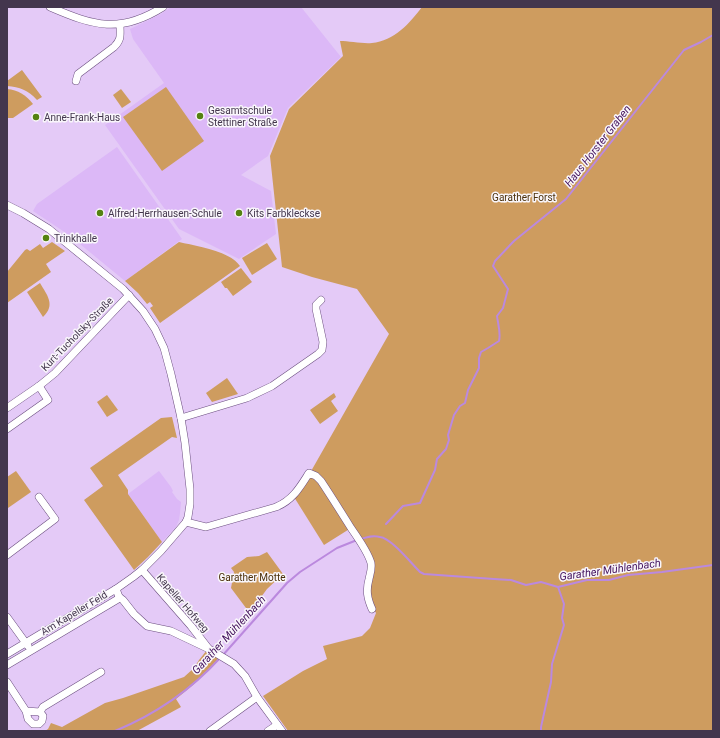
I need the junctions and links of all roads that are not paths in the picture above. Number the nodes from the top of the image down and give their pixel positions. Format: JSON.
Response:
{"nodes":[{"id":1,"x":50,"y":7,"type":"edge"},
{"id":2,"x":163,"y":7,"type":"edge"},
{"id":3,"x":120,"y":24,"type":"junction"},
{"id":4,"x":76,"y":81,"type":"dead end"},
{"id":5,"x":8,"y":208,"type":"edge"},
{"id":6,"x":128,"y":295,"type":"junction"},
{"id":7,"x":321,"y":300,"type":"dead end"},
{"id":8,"x":39,"y":386,"type":"junction"},
{"id":9,"x":7,"y":408,"type":"edge"},
{"id":10,"x":181,"y":418,"type":"junction"},
{"id":11,"x":7,"y":429,"type":"edge"},
{"id":12,"x":38,"y":497,"type":"dead end"},
{"id":13,"x":186,"y":522,"type":"junction"},
{"id":14,"x":7,"y":555,"type":"edge"},
{"id":15,"x":142,"y":570,"type":"junction"},
{"id":16,"x":116,"y":589,"type":"junction"},
{"id":17,"x":119,"y":597,"type":"junction"},
{"id":18,"x":372,"y":608,"type":"dead end"},
{"id":19,"x":7,"y":617,"type":"edge"},
{"id":20,"x":26,"y":643,"type":"junction"},
{"id":21,"x":209,"y":649,"type":"junction"},
{"id":22,"x":31,"y":650,"type":"junction"},
{"id":23,"x":7,"y":654,"type":"edge"},
{"id":24,"x":7,"y":665,"type":"edge"},
{"id":25,"x":101,"y":672,"type":"dead end"},
{"id":26,"x":7,"y":682,"type":"edge"},
{"id":27,"x":257,"y":697,"type":"junction"},
{"id":28,"x":26,"y":711,"type":"junction"},
{"id":29,"x":40,"y":712,"type":"junction"},
{"id":30,"x":277,"y":724,"type":"junction"},
{"id":31,"x":210,"y":731,"type":"edge"},
{"id":32,"x":268,"y":731,"type":"edge"},
{"id":33,"x":282,"y":731,"type":"edge"}],
"edges":[{"from":1,"to":3,"type":"street"},
{"from":2,"to":3,"type":"street"},
{"from":3,"to":4,"type":"street"},
{"from":5,"to":6,"type":"street"},
{"from":6,"to":8,"type":"street","name":"Kurt-Tucholsky-Straße"},
{"from":6,"to":10,"type":"street"},
{"from":7,"to":10,"type":"street"},
{"from":8,"to":9,"type":"street","name":"Kurt-Tucholsky-Straße"},
{"from":8,"to":11,"type":"street"},
{"from":10,"to":13,"type":"street"},
{"from":12,"to":14,"type":"street"},
{"from":13,"to":15,"type":"street","name":"Am Kapeller Feld"},
{"from":13,"to":18,"type":"street"},
{"from":15,"to":16,"type":"street","name":"Am Kapeller Feld"},
{"from":15,"to":21,"type":"street","name":"Kapeller Hofweg"},
{"from":16,"to":17,"type":"street","name":"Am Kapeller Feld"},
{"from":16,"to":20,"type":"street","name":"Am Kapeller Feld"},
{"from":17,"to":21,"type":"street","name":"Kapeller Hofweg"},
{"from":17,"to":22,"type":"street","name":"Am Kapeller Feld"},
{"from":19,"to":20,"type":"street"},
{"from":20,"to":22,"type":"street"},
{"from":20,"to":23,"type":"street","name":"Am Kapeller Feld"},
{"from":21,"to":27,"type":"street","name":"Kapeller Hofweg"},
{"from":22,"to":24,"type":"street","name":"Am Kapeller Feld"},
{"from":25,"to":29,"type":"street"},
{"from":26,"to":28,"type":"street"},
{"from":27,"to":30,"type":"street","name":"Kapeller Hofweg"},
{"from":27,"to":31,"type":"street"},
{"from":28,"to":29,"type":"street"},
{"from":28,"to":29,"type":"street"},
{"from":30,"to":32,"type":"street"},
{"from":30,"to":33,"type":"street","name":"Kapeller Hofweg"}]}
